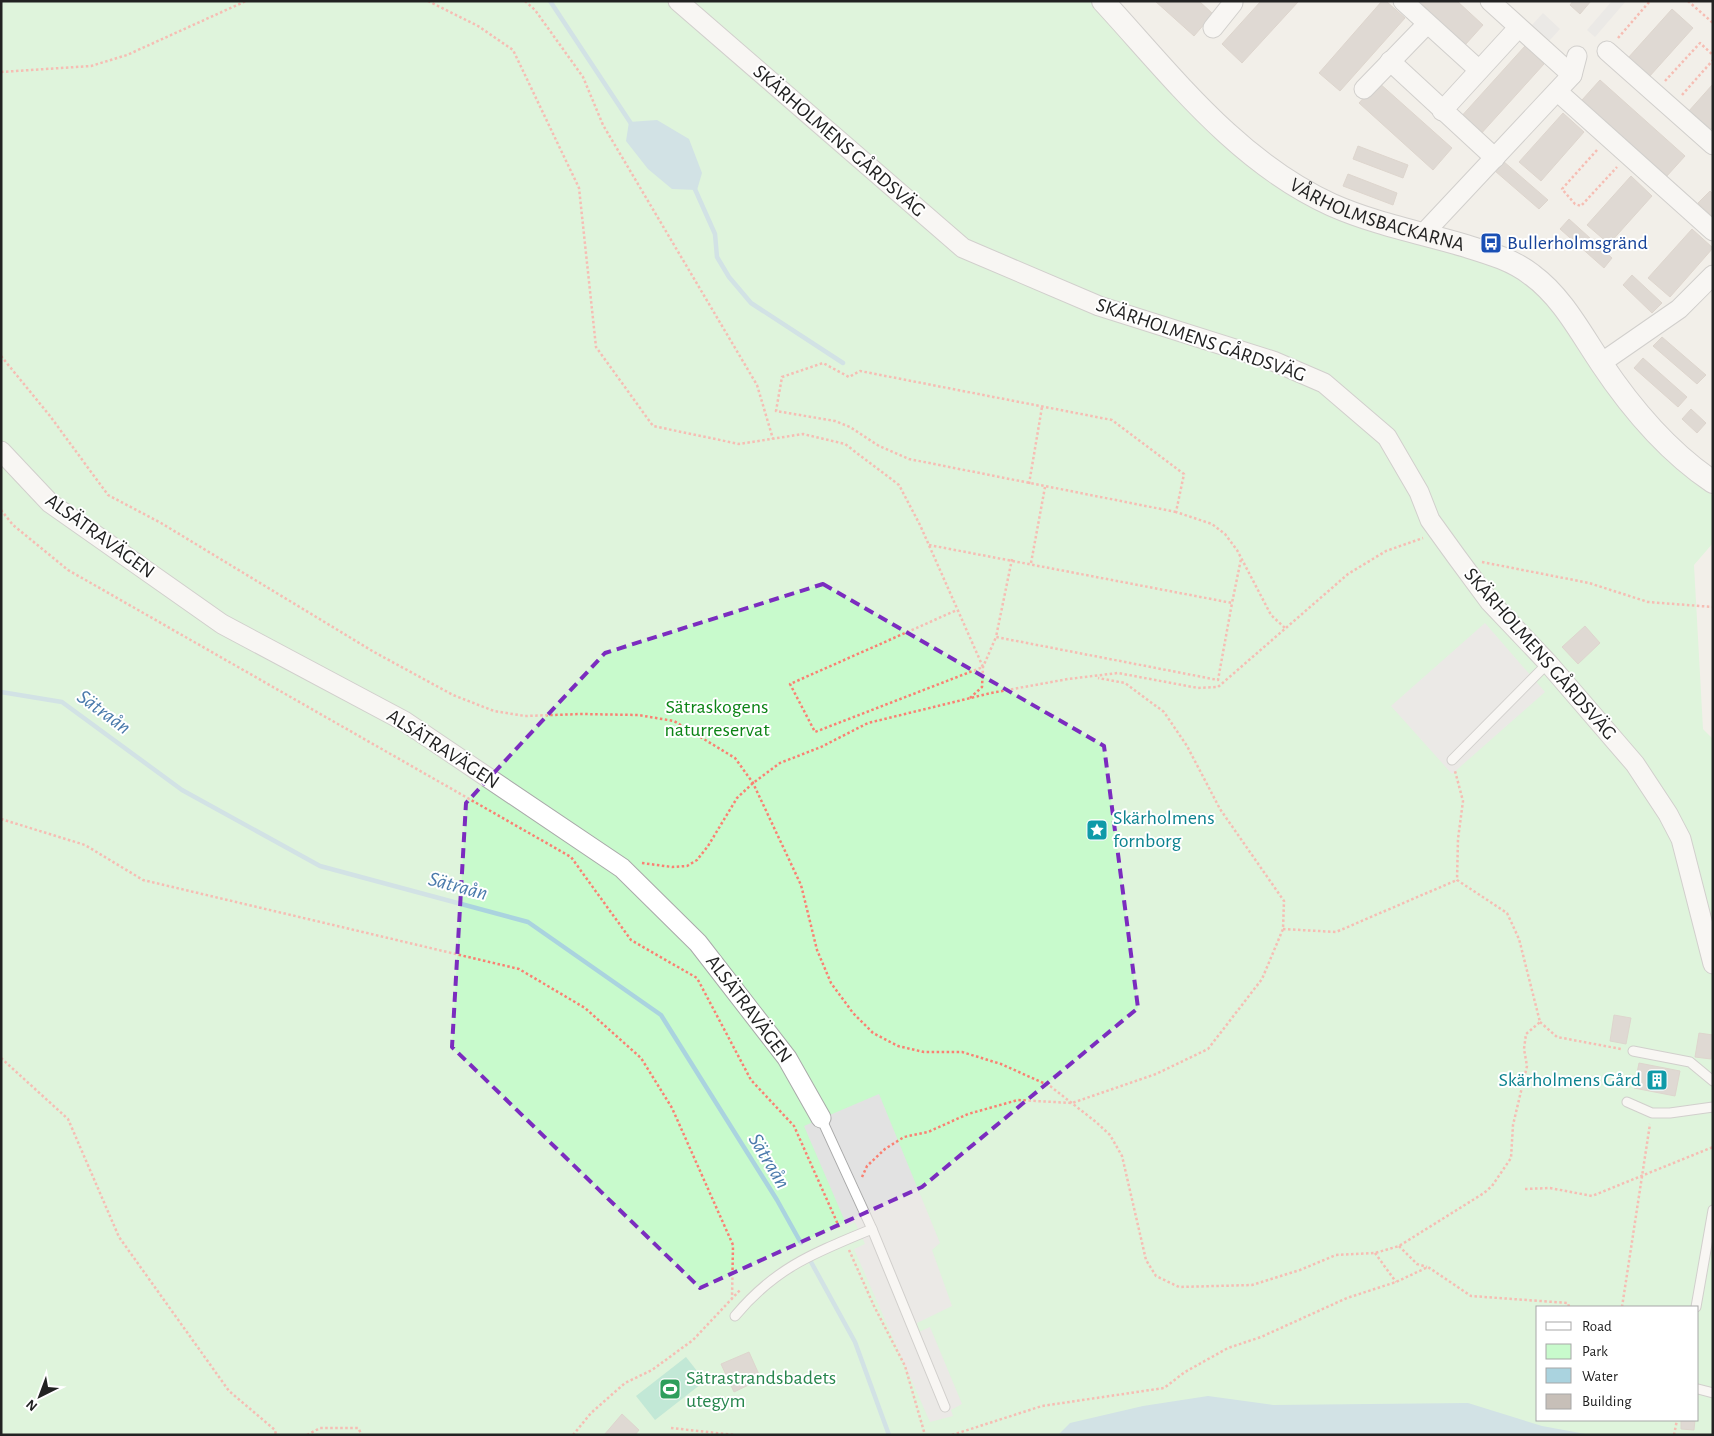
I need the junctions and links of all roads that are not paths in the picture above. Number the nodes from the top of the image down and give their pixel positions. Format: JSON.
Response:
{"nodes":[{"id":1,"x":678,"y":1,"type":"edge"},
{"id":2,"x":1103,"y":1,"type":"edge"},
{"id":3,"x":1403,"y":1,"type":"edge"},
{"id":4,"x":1490,"y":1,"type":"edge"},
{"id":5,"x":1233,"y":2,"type":"edge"},
{"id":6,"x":1427,"y":24,"type":"junction"},
{"id":7,"x":1213,"y":28,"type":"dead end"},
{"id":8,"x":1518,"y":28,"type":"junction"},
{"id":9,"x":1607,"y":51,"type":"dead end"},
{"id":10,"x":1577,"y":56,"type":"dead end"},
{"id":11,"x":1390,"y":61,"type":"junction"},
{"id":12,"x":1479,"y":70,"type":"junction"},
{"id":13,"x":1572,"y":76,"type":"junction"},
{"id":14,"x":1364,"y":88,"type":"dead end"},
{"id":15,"x":1558,"y":92,"type":"junction"},
{"id":16,"x":1442,"y":111,"type":"junction"},
{"id":17,"x":1713,"y":145,"type":"edge"},
{"id":18,"x":1495,"y":158,"type":"junction"},
{"id":19,"x":1713,"y":231,"type":"edge"},
{"id":20,"x":1424,"y":233,"type":"junction"},
{"id":21,"x":1713,"y":275,"type":"edge"},
{"id":22,"x":1600,"y":363,"type":"junction"},
{"id":23,"x":1,"y":451,"type":"edge"},
{"id":24,"x":1713,"y":482,"type":"edge"},
{"id":25,"x":1548,"y":663,"type":"junction"},
{"id":26,"x":1452,"y":760,"type":"road end"},
{"id":27,"x":1713,"y":964,"type":"edge"},
{"id":28,"x":1633,"y":1051,"type":"road end"},
{"id":29,"x":1713,"y":1081,"type":"edge"},
{"id":30,"x":1626,"y":1102,"type":"dead end"},
{"id":31,"x":1713,"y":1107,"type":"edge"},
{"id":32,"x":821,"y":1118,"type":"joint"},
{"id":33,"x":1713,"y":1210,"type":"edge"},
{"id":34,"x":872,"y":1229,"type":"junction"},
{"id":35,"x":1696,"y":1306,"type":"edge"},
{"id":36,"x":735,"y":1316,"type":"dead end"},
{"id":37,"x":1699,"y":1389,"type":"edge"},
{"id":38,"x":1713,"y":1393,"type":"edge"},
{"id":39,"x":945,"y":1407,"type":"dead end"}],
"edges":[{"from":1,"to":25,"type":"street","name":"SKÄRHOLMENS GÅRDSVÄG"},
{"from":2,"to":20,"type":"street","name":"VÅRHOLMSBACKARNA"},
{"from":3,"to":6,"type":"street"},
{"from":4,"to":8,"type":"street"},
{"from":5,"to":7,"type":"street"},
{"from":6,"to":11,"type":"street"},
{"from":6,"to":12,"type":"street"},
{"from":8,"to":12,"type":"street"},
{"from":8,"to":13,"type":"street"},
{"from":9,"to":17,"type":"street"},
{"from":10,"to":13,"type":"street"},
{"from":11,"to":14,"type":"street"},
{"from":11,"to":16,"type":"street"},
{"from":12,"to":16,"type":"street"},
{"from":13,"to":15,"type":"street"},
{"from":15,"to":18,"type":"street"},
{"from":15,"to":19,"type":"street"},
{"from":16,"to":18,"type":"street"},
{"from":18,"to":20,"type":"street"},
{"from":20,"to":22,"type":"street","name":"VÅRHOLMSBACKARNA"},
{"from":21,"to":22,"type":"street"},
{"from":22,"to":24,"type":"street","name":"VÅRHOLMSBACKARNA"},
{"from":23,"to":32,"type":"street","name":"ALSÄTRAVÄGEN"},
{"from":25,"to":26,"type":"lane"},
{"from":25,"to":27,"type":"street","name":"SKÄRHOLMENS GÅRDSVÄG"},
{"from":28,"to":29,"type":"lane"},
{"from":30,"to":31,"type":"lane"},
{"from":32,"to":34,"type":"lane"},
{"from":33,"to":35,"type":"lane"},
{"from":34,"to":36,"type":"lane"},
{"from":34,"to":39,"type":"lane"},
{"from":37,"to":38,"type":"lane"}]}
